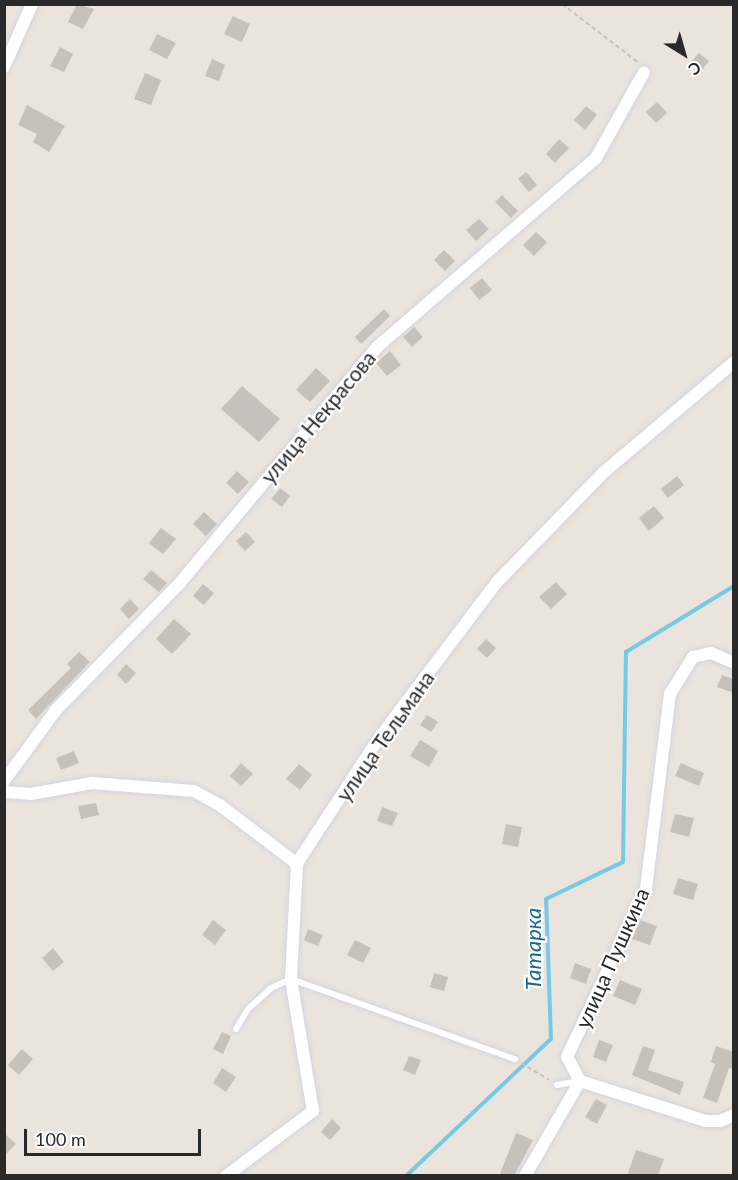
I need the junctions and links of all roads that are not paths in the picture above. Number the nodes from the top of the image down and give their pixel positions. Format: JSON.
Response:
{"nodes":[{"id":1,"x":32,"y":4,"type":"edge"},
{"id":2,"x":4,"y":67,"type":"edge"},
{"id":3,"x":644,"y":72,"type":"road end"},
{"id":4,"x":734,"y":362,"type":"edge"},
{"id":5,"x":734,"y":663,"type":"edge"},
{"id":6,"x":4,"y":781,"type":"edge"},
{"id":7,"x":4,"y":792,"type":"edge"},
{"id":8,"x":297,"y":864,"type":"junction"},
{"id":9,"x":291,"y":979,"type":"junction"},
{"id":10,"x":236,"y":1029,"type":"dead end"},
{"id":11,"x":515,"y":1059,"type":"road end"},
{"id":12,"x":580,"y":1081,"type":"junction"},
{"id":13,"x":557,"y":1085,"type":"road end"},
{"id":14,"x":734,"y":1115,"type":"edge"},
{"id":15,"x":226,"y":1176,"type":"edge"},
{"id":16,"x":525,"y":1176,"type":"edge"}],
"edges":[{"from":1,"to":2,"type":"street"},
{"from":3,"to":6,"type":"street","name":"улица Некрасова"},
{"from":4,"to":8,"type":"street","name":"улица Тельмана"},
{"from":5,"to":12,"type":"street","name":"улица Пушкина"},
{"from":7,"to":8,"type":"street"},
{"from":8,"to":9,"type":"street"},
{"from":9,"to":10,"type":"lane"},
{"from":9,"to":11,"type":"lane"},
{"from":9,"to":15,"type":"street"},
{"from":12,"to":13,"type":"lane"},
{"from":12,"to":14,"type":"street"},
{"from":12,"to":16,"type":"street"}]}
